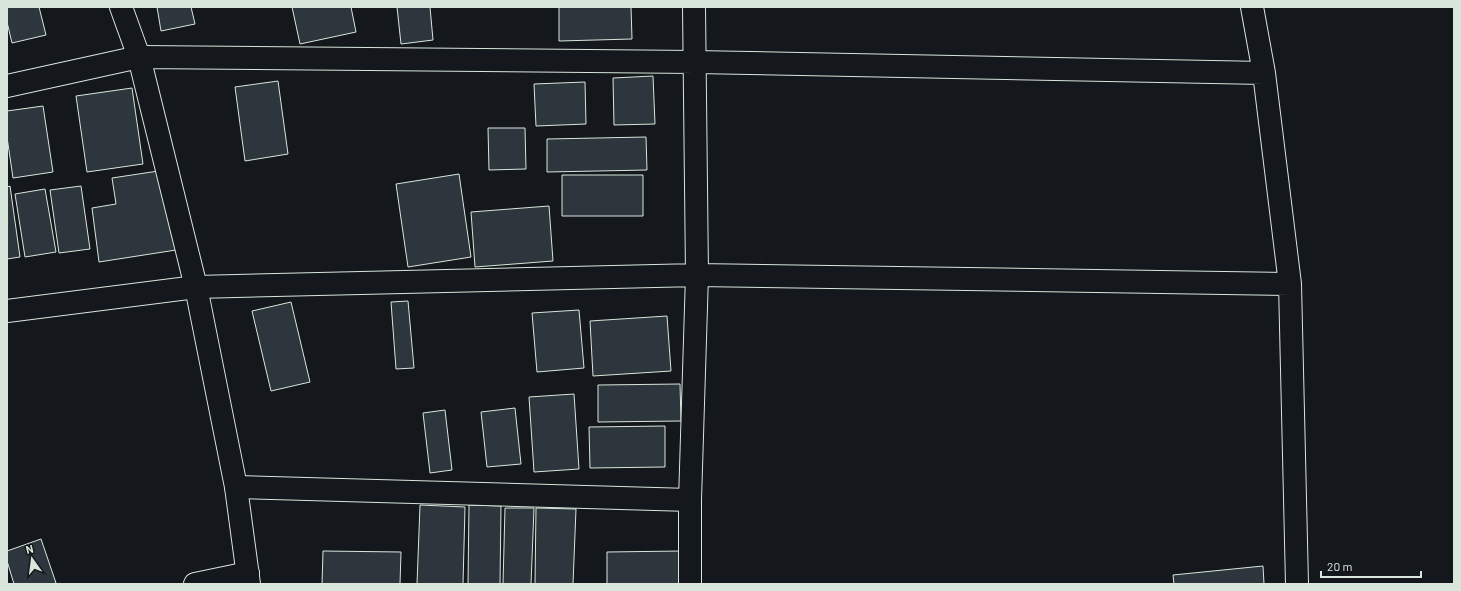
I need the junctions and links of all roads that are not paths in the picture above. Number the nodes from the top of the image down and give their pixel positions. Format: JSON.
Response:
{"nodes":[{"id":1,"x":121,"y":7,"type":"edge"},
{"id":2,"x":694,"y":7,"type":"edge"},
{"id":3,"x":1252,"y":7,"type":"edge"},
{"id":4,"x":138,"y":57,"type":"junction"},
{"id":5,"x":695,"y":62,"type":"junction"},
{"id":6,"x":1264,"y":73,"type":"junction"},
{"id":7,"x":7,"y":86,"type":"edge"},
{"id":8,"x":697,"y":275,"type":"junction"},
{"id":9,"x":1290,"y":284,"type":"junction"},
{"id":10,"x":196,"y":286,"type":"junction"},
{"id":11,"x":7,"y":311,"type":"edge"},
{"id":12,"x":236,"y":487,"type":"junction"},
{"id":13,"x":690,"y":500,"type":"junction"},
{"id":14,"x":248,"y":578,"type":"edge"},
{"id":15,"x":195,"y":584,"type":"edge"},
{"id":16,"x":690,"y":584,"type":"edge"},
{"id":17,"x":1297,"y":584,"type":"edge"}],
"edges":[{"from":1,"to":4,"type":"street"},
{"from":2,"to":5,"type":"street"},
{"from":3,"to":6,"type":"street"},
{"from":4,"to":5,"type":"street"},
{"from":4,"to":7,"type":"street"},
{"from":4,"to":10,"type":"street"},
{"from":5,"to":6,"type":"street"},
{"from":5,"to":8,"type":"street"},
{"from":6,"to":9,"type":"street"},
{"from":8,"to":9,"type":"street"},
{"from":8,"to":10,"type":"street"},
{"from":8,"to":13,"type":"street"},
{"from":9,"to":17,"type":"street"},
{"from":10,"to":11,"type":"street"},
{"from":10,"to":12,"type":"street"},
{"from":12,"to":13,"type":"street"},
{"from":12,"to":14,"type":"street"},
{"from":13,"to":16,"type":"street"},
{"from":14,"to":15,"type":"street"}]}
